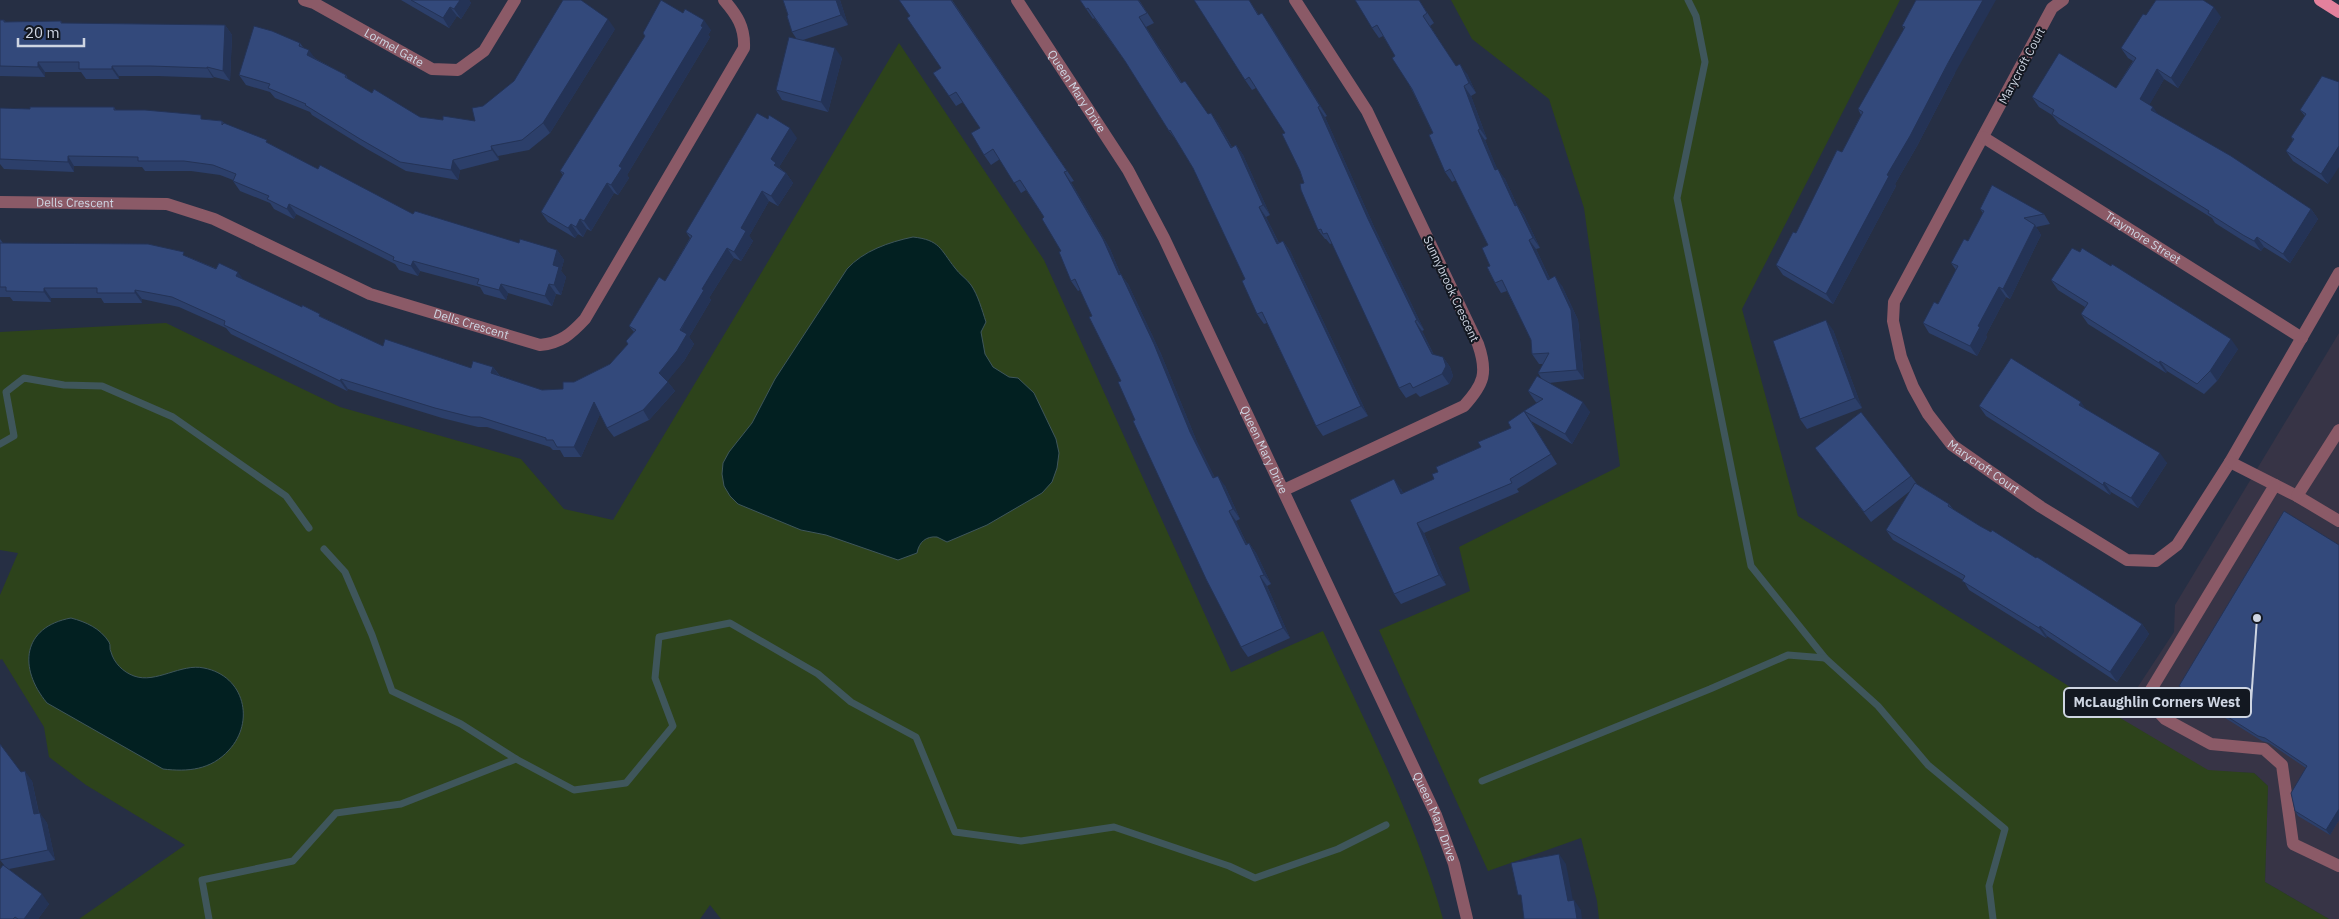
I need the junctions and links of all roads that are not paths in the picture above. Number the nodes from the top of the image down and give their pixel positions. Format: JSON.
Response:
{"nodes":[{"id":1,"x":304,"y":0,"type":"edge"},
{"id":2,"x":515,"y":0,"type":"edge"},
{"id":3,"x":724,"y":0,"type":"edge"},
{"id":4,"x":1017,"y":0,"type":"edge"},
{"id":5,"x":1295,"y":0,"type":"edge"},
{"id":6,"x":2063,"y":0,"type":"edge"},
{"id":7,"x":2320,"y":0,"type":"edge"},
{"id":8,"x":2339,"y":12,"type":"edge"},
{"id":9,"x":1984,"y":137,"type":"junction"},
{"id":10,"x":0,"y":202,"type":"edge"},
{"id":11,"x":2339,"y":273,"type":"edge"},
{"id":12,"x":2302,"y":338,"type":"junction"},
{"id":13,"x":2339,"y":430,"type":"edge"},
{"id":14,"x":2230,"y":462,"type":"junction"},
{"id":15,"x":2275,"y":485,"type":"junction"},
{"id":16,"x":1284,"y":490,"type":"junction"},
{"id":17,"x":2297,"y":496,"type":"junction"},
{"id":18,"x":2339,"y":521,"type":"edge"},
{"id":19,"x":2339,"y":866,"type":"edge"},
{"id":20,"x":1467,"y":919,"type":"edge"}],
"edges":[{"from":1,"to":2,"type":"street","name":"Lormel Gate"},
{"from":3,"to":10,"type":"street","name":"Dells Crescent"},
{"from":4,"to":16,"type":"street","name":"Queen Mary Drive"},
{"from":5,"to":16,"type":"street","name":"Sunnybrook Crescent"},
{"from":6,"to":9,"type":"street","name":"Marycroft Court"},
{"from":7,"to":8,"type":"main road"},
{"from":9,"to":12,"type":"street","name":"Traymore Street"},
{"from":9,"to":14,"type":"street","name":"Marycroft Court"},
{"from":11,"to":12,"type":"street","name":"Marycroft Court"},
{"from":12,"to":14,"type":"street","name":"Marycroft Court"},
{"from":13,"to":17,"type":"street"},
{"from":14,"to":15,"type":"street"},
{"from":15,"to":17,"type":"street"},
{"from":15,"to":19,"type":"street"},
{"from":16,"to":20,"type":"street","name":"Queen Mary Drive"},
{"from":17,"to":18,"type":"street"}]}
